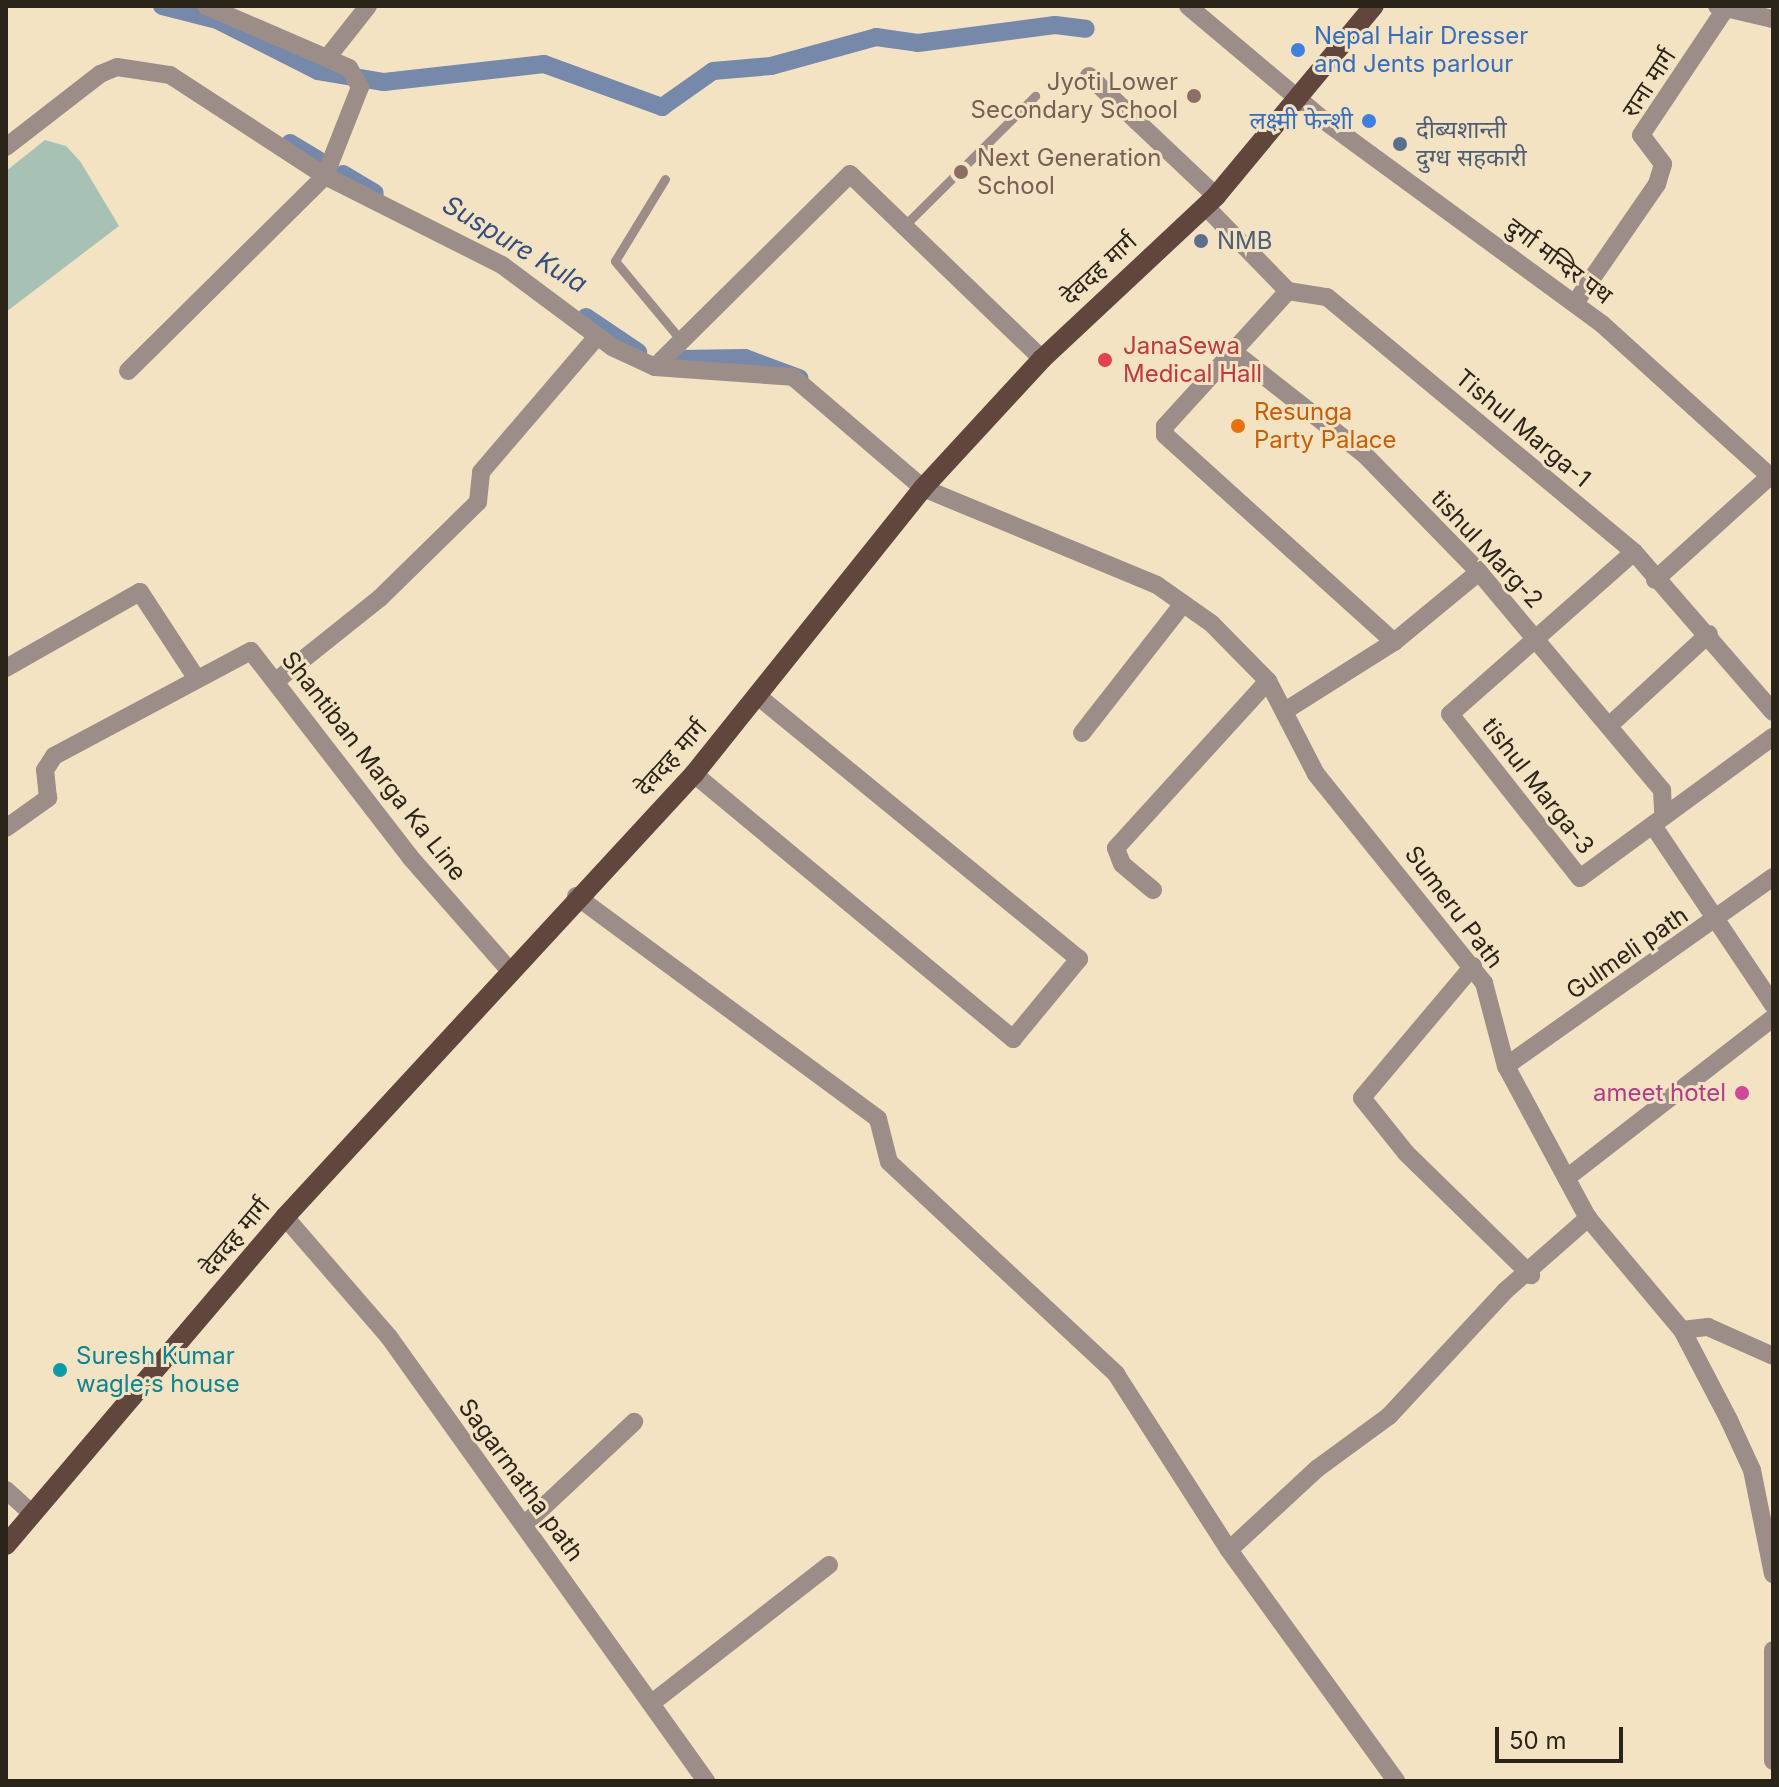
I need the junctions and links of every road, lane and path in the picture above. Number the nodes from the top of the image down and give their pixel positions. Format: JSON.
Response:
{"nodes":[{"id":1,"x":206,"y":6,"type":"edge"},
{"id":2,"x":368,"y":6,"type":"edge"},
{"id":3,"x":1188,"y":6,"type":"edge"},
{"id":4,"x":1374,"y":6,"type":"edge"},
{"id":5,"x":1720,"y":7,"type":"edge"},
{"id":6,"x":1773,"y":19,"type":"edge"},
{"id":7,"x":327,"y":58,"type":"junction"},
{"id":8,"x":1089,"y":76,"type":"dead end"},
{"id":9,"x":1035,"y":96,"type":"dead end"},
{"id":10,"x":1300,"y":101,"type":"junction"},
{"id":11,"x":6,"y":147,"type":"edge"},
{"id":12,"x":325,"y":176,"type":"junction"},
{"id":13,"x":665,"y":179,"type":"dead end"},
{"id":14,"x":1210,"y":201,"type":"junction"},
{"id":15,"x":904,"y":226,"type":"junction"},
{"id":16,"x":1288,"y":291,"type":"junction"},
{"id":17,"x":1575,"y":303,"type":"junction"},
{"id":18,"x":596,"y":338,"type":"junction"},
{"id":19,"x":680,"y":339,"type":"junction"},
{"id":20,"x":1235,"y":353,"type":"junction"},
{"id":21,"x":1042,"y":359,"type":"junction"},
{"id":22,"x":655,"y":367,"type":"junction"},
{"id":23,"x":128,"y":371,"type":"dead end"},
{"id":24,"x":1772,"y":478,"type":"edge"},
{"id":25,"x":923,"y":488,"type":"junction"},
{"id":26,"x":1634,"y":552,"type":"junction"},
{"id":27,"x":1479,"y":572,"type":"junction"},
{"id":28,"x":1655,"y":580,"type":"junction"},
{"id":29,"x":1182,"y":605,"type":"junction"},
{"id":30,"x":1709,"y":634,"type":"junction"},
{"id":31,"x":1394,"y":642,"type":"junction"},
{"id":32,"x":1540,"y":643,"type":"junction"},
{"id":33,"x":6,"y":668,"type":"edge"},
{"id":34,"x":195,"y":676,"type":"junction"},
{"id":35,"x":276,"y":681,"type":"junction"},
{"id":36,"x":1268,"y":681,"type":"junction"},
{"id":37,"x":759,"y":697,"type":"junction"},
{"id":38,"x":1288,"y":709,"type":"junction"},
{"id":39,"x":1773,"y":712,"type":"edge"},
{"id":40,"x":1611,"y":724,"type":"junction"},
{"id":41,"x":1082,"y":733,"type":"dead end"},
{"id":42,"x":1773,"y":737,"type":"edge"},
{"id":43,"x":694,"y":774,"type":"junction"},
{"id":44,"x":1658,"y":819,"type":"junction"},
{"id":45,"x":6,"y":828,"type":"edge"},
{"id":46,"x":1773,"y":877,"type":"edge"},
{"id":47,"x":1153,"y":890,"type":"dead end"},
{"id":48,"x":576,"y":896,"type":"junction"},
{"id":49,"x":1718,"y":919,"type":"junction"},
{"id":50,"x":1473,"y":966,"type":"junction"},
{"id":51,"x":511,"y":972,"type":"junction"},
{"id":52,"x":1773,"y":1005,"type":"edge"},
{"id":53,"x":1773,"y":1018,"type":"edge"},
{"id":54,"x":1506,"y":1066,"type":"junction"},
{"id":55,"x":1568,"y":1177,"type":"junction"},
{"id":56,"x":285,"y":1217,"type":"junction"},
{"id":57,"x":1588,"y":1218,"type":"junction"},
{"id":58,"x":1531,"y":1275,"type":"junction"},
{"id":59,"x":1682,"y":1330,"type":"junction"},
{"id":60,"x":1773,"y":1356,"type":"edge"},
{"id":61,"x":634,"y":1422,"type":"dead end"},
{"id":62,"x":6,"y":1490,"type":"edge"},
{"id":63,"x":33,"y":1514,"type":"junction"},
{"id":64,"x":524,"y":1525,"type":"junction"},
{"id":65,"x":6,"y":1545,"type":"edge"},
{"id":66,"x":1229,"y":1550,"type":"junction"},
{"id":67,"x":829,"y":1565,"type":"dead end"},
{"id":68,"x":1773,"y":1574,"type":"edge"},
{"id":69,"x":1773,"y":1650,"type":"edge"},
{"id":70,"x":653,"y":1702,"type":"junction"},
{"id":71,"x":1773,"y":1761,"type":"edge"},
{"id":72,"x":706,"y":1781,"type":"edge"},
{"id":73,"x":1396,"y":1781,"type":"edge"}],
"edges":[{"from":1,"to":7,"type":"street"},
{"from":2,"to":7,"type":"street"},
{"from":3,"to":10,"type":"street","name":"दुर्गा मन्दिर पथ"},
{"from":4,"to":10,"type":"main road","name":"देवदह मार्ग"},
{"from":5,"to":6,"type":"street"},
{"from":5,"to":17,"type":"street","name":"राना मार्ग"},
{"from":7,"to":12,"type":"street"},
{"from":8,"to":14,"type":"street"},
{"from":9,"to":15,"type":"lane"},
{"from":10,"to":14,"type":"main road","name":"देवदह मार्ग"},
{"from":10,"to":17,"type":"street","name":"दुर्गा मन्दिर पथ"},
{"from":11,"to":12,"type":"street"},
{"from":12,"to":18,"type":"street"},
{"from":12,"to":23,"type":"street"},
{"from":13,"to":19,"type":"lane"},
{"from":14,"to":16,"type":"street"},
{"from":14,"to":21,"type":"main road","name":"देवदह मार्ग"},
{"from":15,"to":19,"type":"street"},
{"from":15,"to":21,"type":"street"},
{"from":16,"to":20,"type":"street"},
{"from":16,"to":26,"type":"street","name":"Tishul Marga-1"},
{"from":17,"to":24,"type":"street","name":"दुर्गा मन्दिर पथ"},
{"from":18,"to":22,"type":"street"},
{"from":18,"to":35,"type":"street"},
{"from":19,"to":22,"type":"street"},
{"from":20,"to":27,"type":"street","name":"tishul Marg-2"},
{"from":20,"to":31,"type":"street"},
{"from":21,"to":25,"type":"main road","name":"देवदह मार्ग"},
{"from":22,"to":25,"type":"street","name":"Sumeru Path"},
{"from":24,"to":28,"type":"street"},
{"from":25,"to":29,"type":"street","name":"Sumeru Path"},
{"from":25,"to":37,"type":"main road","name":"देवदह मार्ग"},
{"from":26,"to":28,"type":"street","name":"Tishul Marga-1"},
{"from":26,"to":32,"type":"street"},
{"from":27,"to":31,"type":"street"},
{"from":27,"to":32,"type":"street","name":"tishul Marg-2"},
{"from":28,"to":30,"type":"street","name":"Tishul Marga-1"},
{"from":29,"to":36,"type":"street","name":"Sumeru Path"},
{"from":29,"to":41,"type":"street"},
{"from":30,"to":39,"type":"street","name":"Tishul Marga-1"},
{"from":30,"to":40,"type":"street"},
{"from":31,"to":38,"type":"street"},
{"from":32,"to":40,"type":"street","name":"tishul Marg-2"},
{"from":32,"to":44,"type":"street","name":"tishul Marga-3"},
{"from":33,"to":34,"type":"street"},
{"from":34,"to":35,"type":"street","name":"Shantiban Marga Ka Line"},
{"from":34,"to":45,"type":"street"},
{"from":35,"to":51,"type":"street","name":"Shantiban Marga Ka Line"},
{"from":36,"to":38,"type":"street","name":"Sumeru Path"},
{"from":36,"to":47,"type":"street"},
{"from":37,"to":43,"type":"main road","name":"देवदह मार्ग"},
{"from":37,"to":43,"type":"street"},
{"from":38,"to":50,"type":"street","name":"Sumeru Path"},
{"from":40,"to":44,"type":"street","name":"tishul Marg-2"},
{"from":42,"to":44,"type":"street"},
{"from":43,"to":48,"type":"main road","name":"देवदह मार्ग"},
{"from":44,"to":49,"type":"street","name":"tishul Marg-2"},
{"from":46,"to":49,"type":"street","name":"Gulmeli path"},
{"from":48,"to":51,"type":"main road","name":"देवदह मार्ग"},
{"from":48,"to":66,"type":"street"},
{"from":49,"to":52,"type":"street","name":"tishul Marg-2"},
{"from":49,"to":54,"type":"street","name":"Gulmeli path"},
{"from":50,"to":54,"type":"street","name":"Sumeru Path"},
{"from":50,"to":58,"type":"street"},
{"from":51,"to":56,"type":"main road","name":"देवदह मार्ग"},
{"from":53,"to":55,"type":"street"},
{"from":54,"to":55,"type":"street","name":"Sumeru Path"},
{"from":55,"to":57,"type":"street","name":"Sumeru Path"},
{"from":56,"to":63,"type":"main road","name":"देवदह मार्ग"},
{"from":56,"to":64,"type":"street","name":"Sagarmatha path"},
{"from":57,"to":58,"type":"street"},
{"from":57,"to":59,"type":"street","name":"Sumeru Path"},
{"from":58,"to":66,"type":"street"},
{"from":59,"to":60,"type":"street"},
{"from":59,"to":68,"type":"street","name":"Sumeru Path"},
{"from":61,"to":64,"type":"street"},
{"from":62,"to":63,"type":"street"},
{"from":63,"to":65,"type":"main road","name":"देवदह मार्ग"},
{"from":64,"to":70,"type":"street","name":"Sagarmatha path"},
{"from":66,"to":73,"type":"street"},
{"from":67,"to":70,"type":"street"},
{"from":69,"to":71,"type":"street"},
{"from":70,"to":72,"type":"street","name":"Sagarmatha path"}]}
